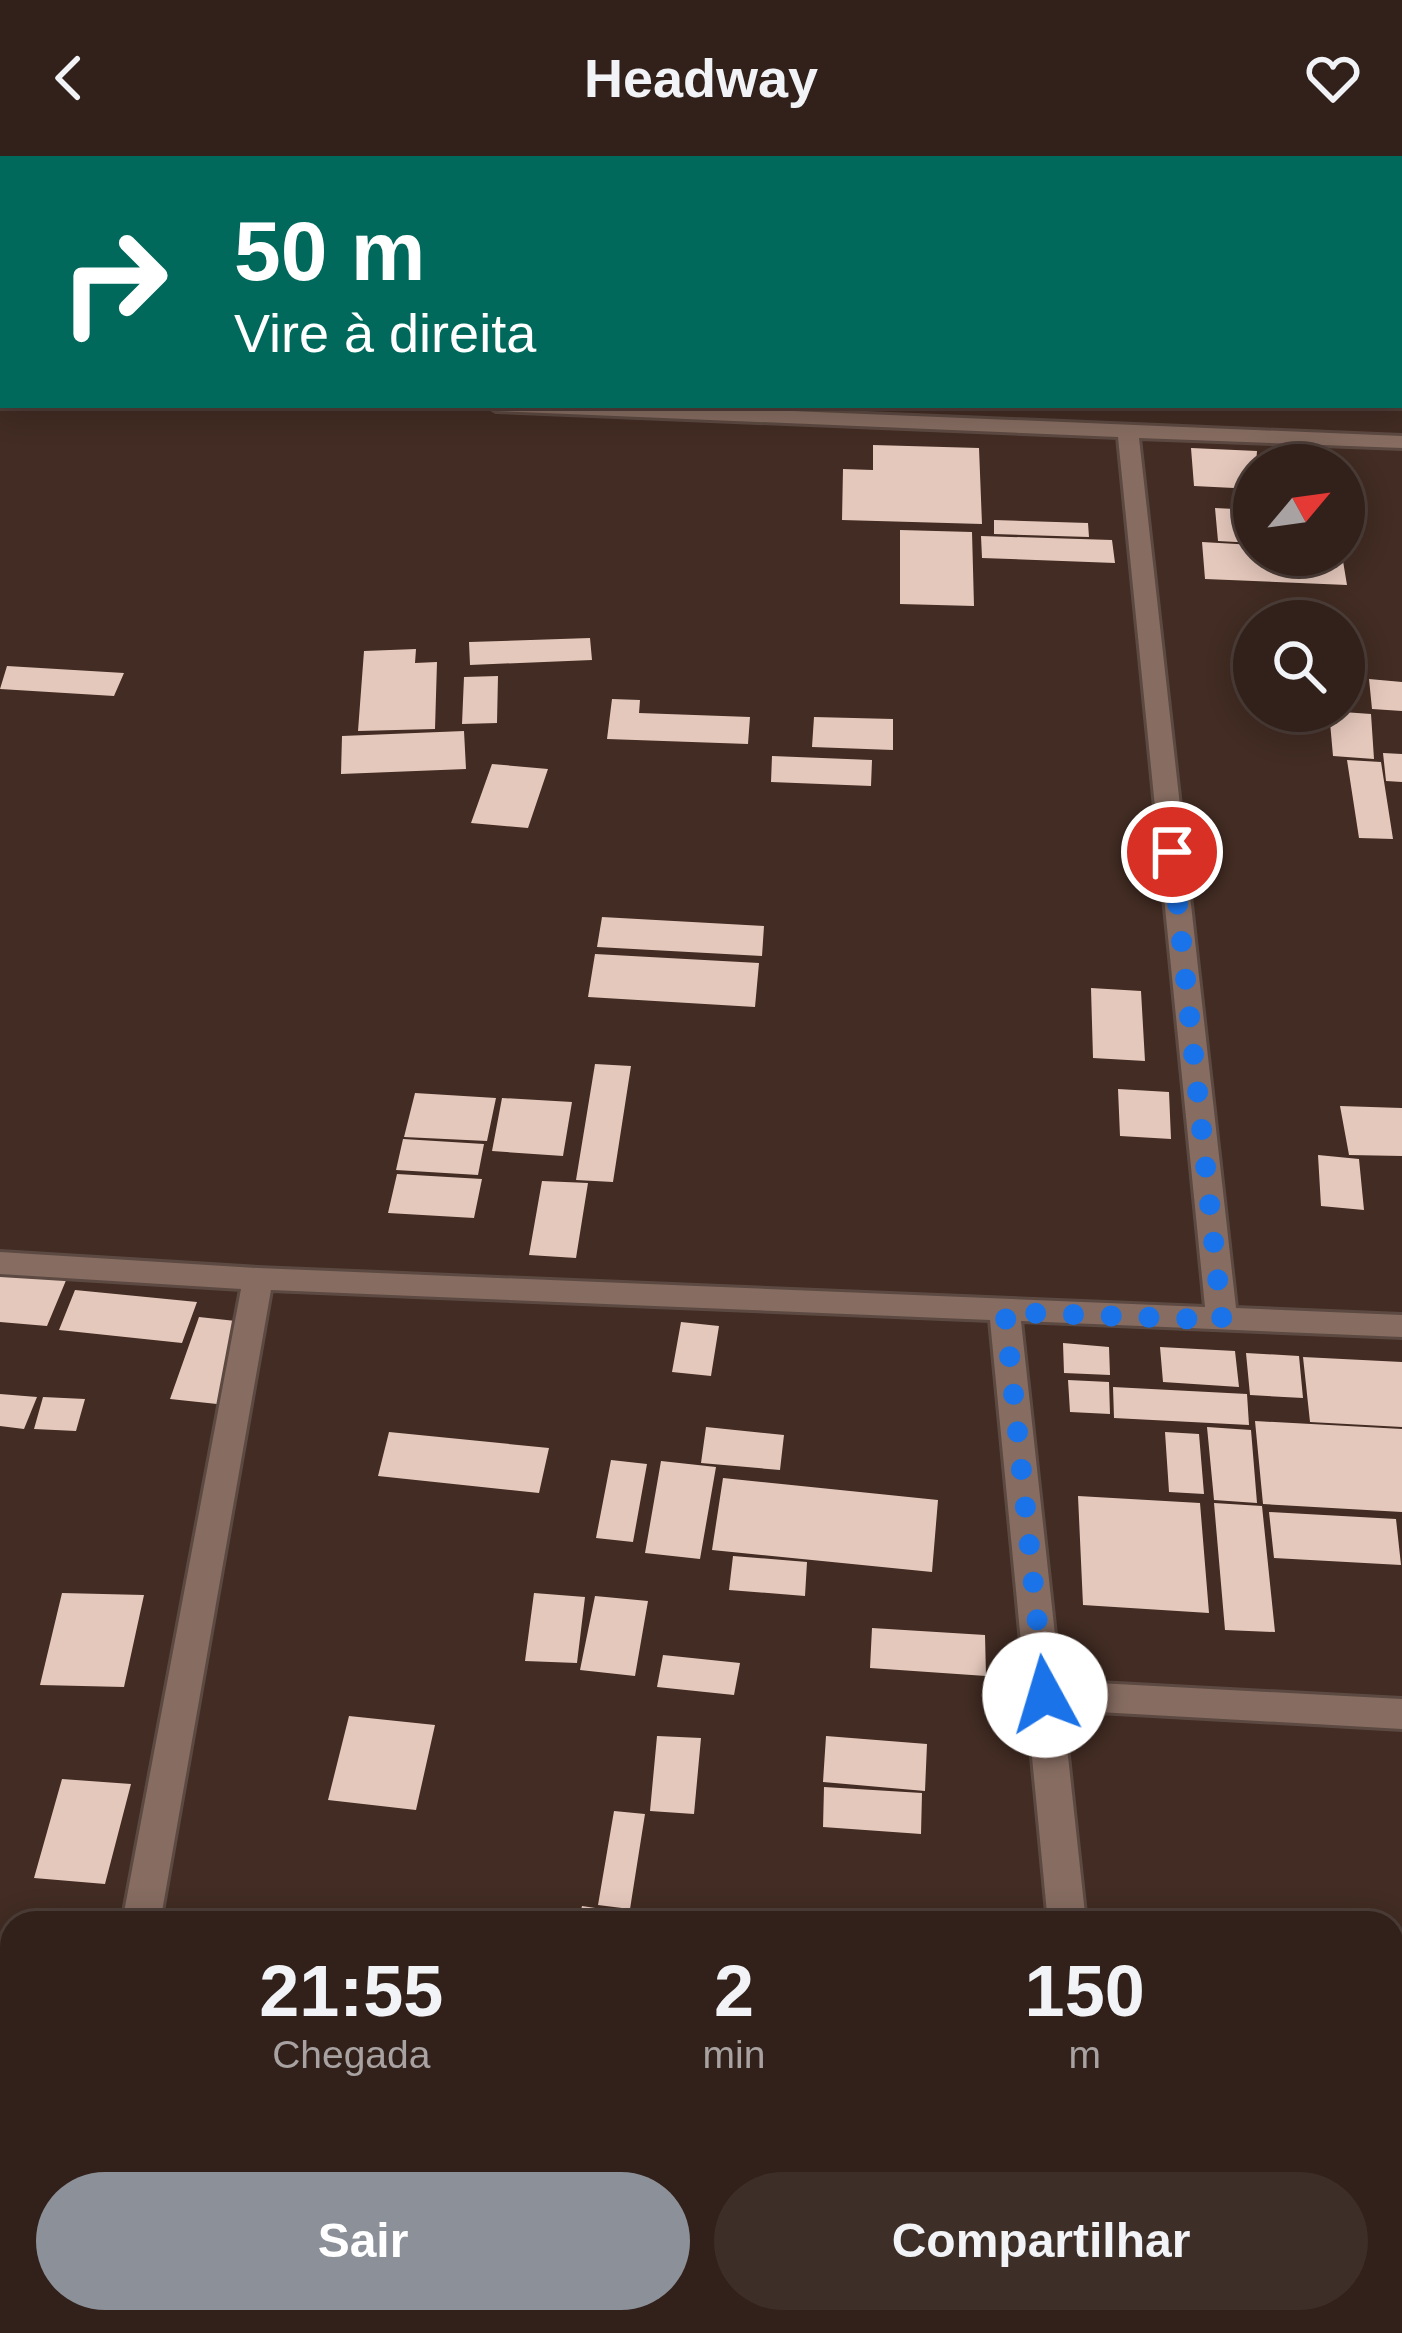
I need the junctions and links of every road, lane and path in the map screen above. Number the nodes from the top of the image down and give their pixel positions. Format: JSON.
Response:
{"nodes":[{"id":1,"x":634,"y":408,"type":"edge"},
{"id":2,"x":819,"y":412,"type":"edge"},
{"id":3,"x":1128,"y":431,"type":"junction"},
{"id":4,"x":1402,"y":442,"type":"edge"},
{"id":5,"x":0,"y":1263,"type":"edge"},
{"id":6,"x":258,"y":1279,"type":"junction"},
{"id":7,"x":1005,"y":1312,"type":"junction"},
{"id":8,"x":1222,"y":1320,"type":"junction"},
{"id":9,"x":1402,"y":1326,"type":"edge"},
{"id":10,"x":1045,"y":1695,"type":"junction"},
{"id":11,"x":1402,"y":1714,"type":"edge"},
{"id":12,"x":143,"y":1911,"type":"edge"},
{"id":13,"x":1066,"y":1911,"type":"edge"}],
"edges":[{"from":1,"to":2,"type":"street"},
{"from":2,"to":3,"type":"street"},
{"from":3,"to":4,"type":"street"},
{"from":3,"to":8,"type":"street"},
{"from":5,"to":6,"type":"street"},
{"from":6,"to":7,"type":"street"},
{"from":6,"to":12,"type":"street"},
{"from":7,"to":8,"type":"street"},
{"from":7,"to":10,"type":"street"},
{"from":8,"to":9,"type":"street"},
{"from":10,"to":11,"type":"street"},
{"from":10,"to":13,"type":"street"}]}
